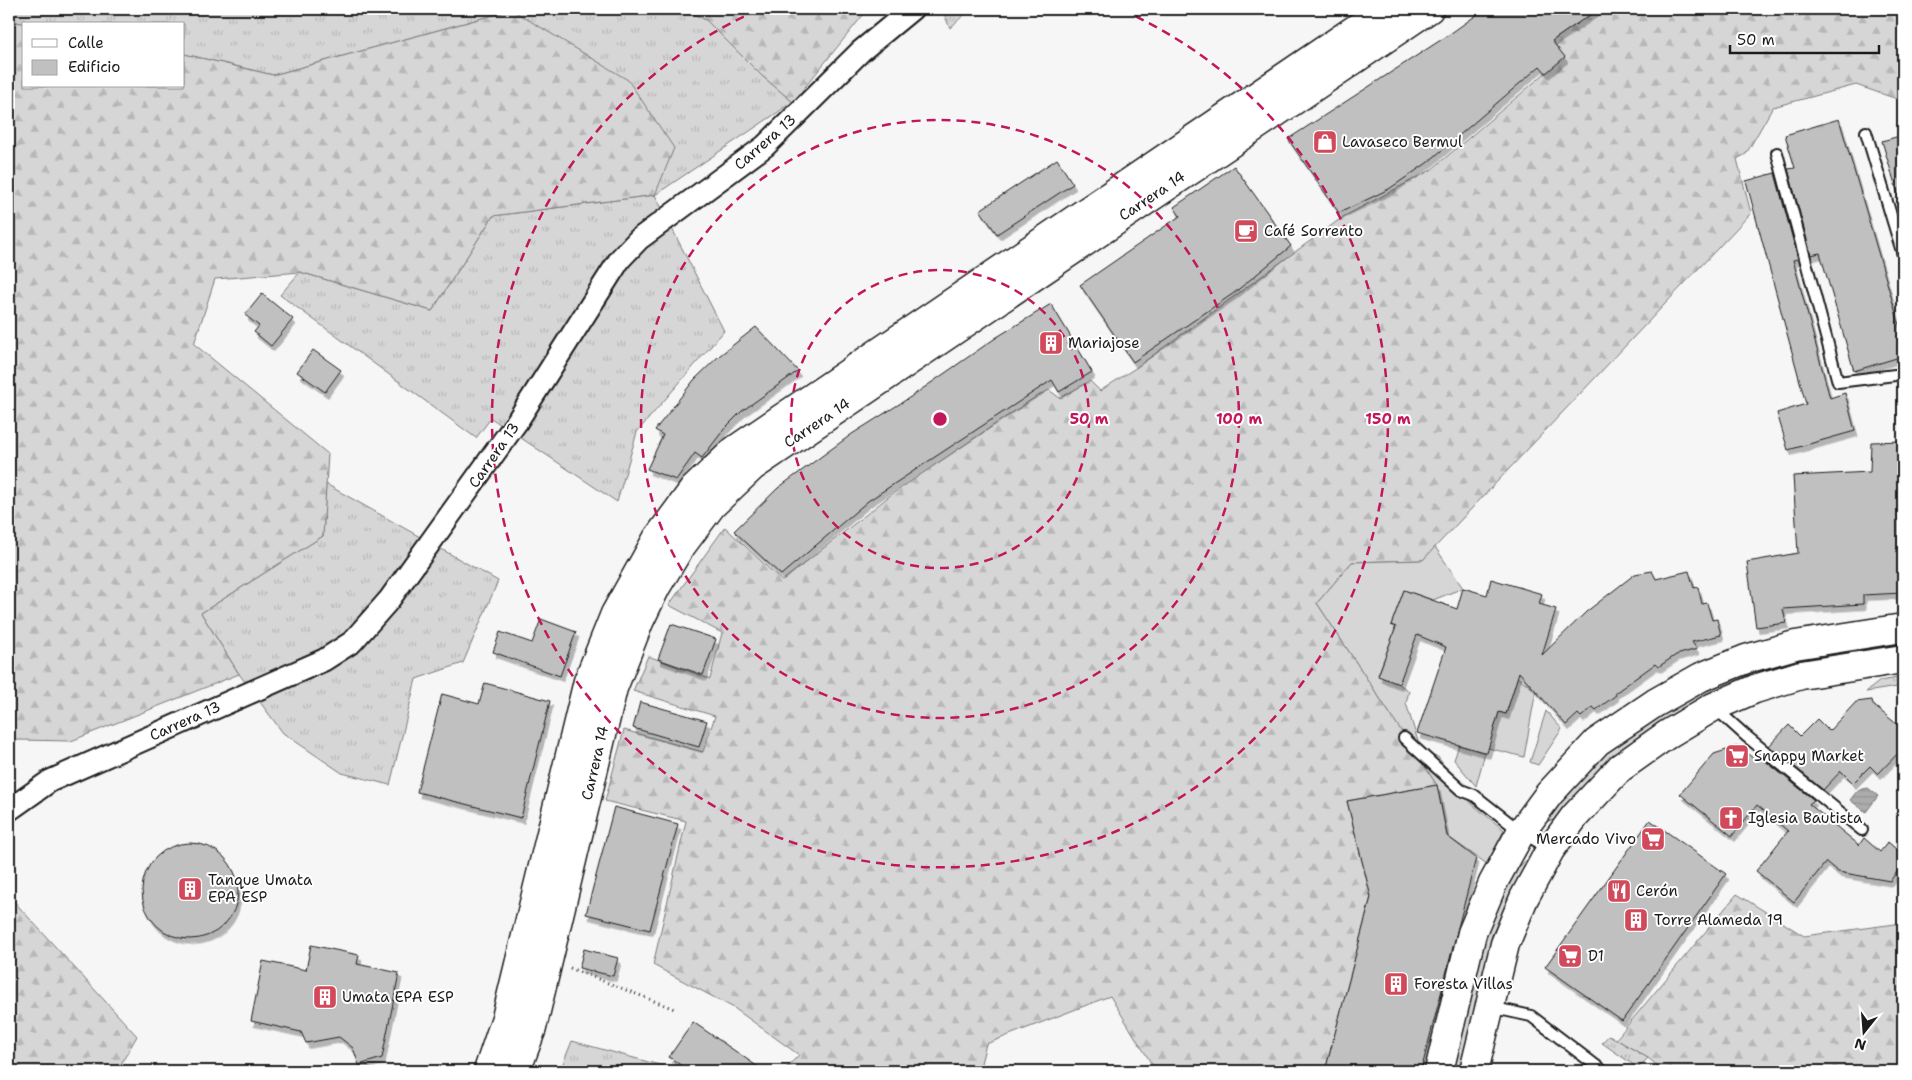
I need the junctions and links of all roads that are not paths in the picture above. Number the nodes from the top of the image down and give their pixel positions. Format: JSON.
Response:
{"nodes":[{"id":1,"x":912,"y":9,"type":"edge"},
{"id":2,"x":1385,"y":9,"type":"edge"},
{"id":3,"x":1429,"y":9,"type":"edge"},
{"id":4,"x":1866,"y":132,"type":"dead end"},
{"id":5,"x":1777,"y":153,"type":"dead end"},
{"id":6,"x":1903,"y":255,"type":"edge"},
{"id":7,"x":1903,"y":374,"type":"edge"},
{"id":8,"x":1903,"y":628,"type":"edge"},
{"id":9,"x":1903,"y":659,"type":"edge"},
{"id":10,"x":1713,"y":707,"type":"junction"},
{"id":11,"x":1404,"y":738,"type":"dead end"},
{"id":12,"x":9,"y":810,"type":"edge"},
{"id":13,"x":1862,"y":830,"type":"dead end"},
{"id":14,"x":1521,"y":832,"type":"junction"},
{"id":15,"x":1550,"y":850,"type":"junction"},
{"id":16,"x":1489,"y":1007,"type":"junction"},
{"id":17,"x":488,"y":1071,"type":"edge"},
{"id":18,"x":516,"y":1071,"type":"edge"},
{"id":19,"x":1439,"y":1071,"type":"edge"},
{"id":20,"x":1474,"y":1071,"type":"edge"},
{"id":21,"x":1603,"y":1071,"type":"edge"}],
"edges":[{"from":1,"to":12,"type":"street","name":"Carrera 13"},
{"from":2,"to":17,"type":"main road","name":"Carrera 14"},
{"from":3,"to":18,"type":"main road","name":"Carrera 14"},
{"from":4,"to":6,"type":"lane"},
{"from":5,"to":7,"type":"lane"},
{"from":8,"to":14,"type":"main road"},
{"from":9,"to":10,"type":"main road"},
{"from":10,"to":13,"type":"lane"},
{"from":10,"to":15,"type":"main road"},
{"from":11,"to":14,"type":"lane"},
{"from":14,"to":15,"type":"lane"},
{"from":14,"to":19,"type":"main road"},
{"from":15,"to":16,"type":"main road"},
{"from":16,"to":20,"type":"main road"},
{"from":16,"to":21,"type":"lane"}]}
